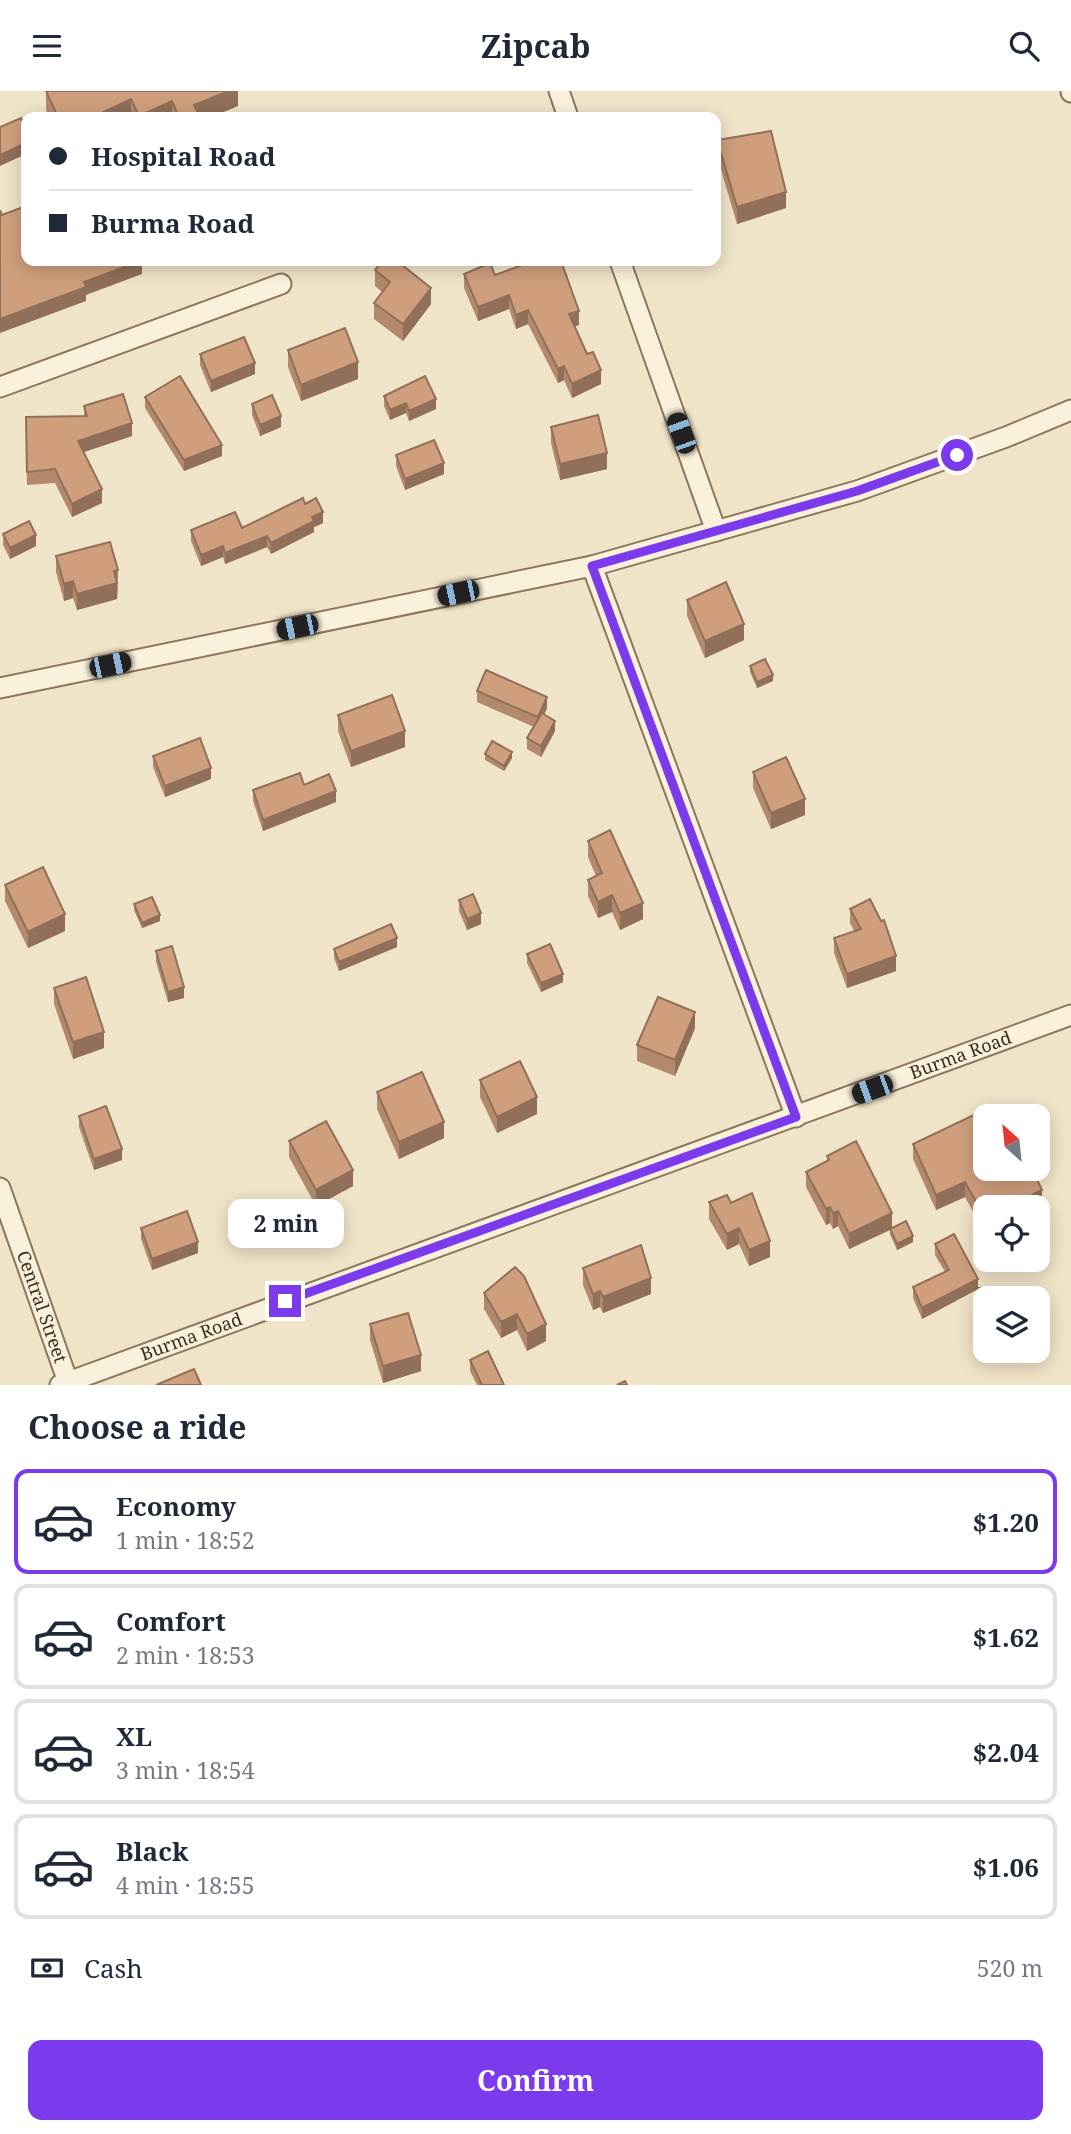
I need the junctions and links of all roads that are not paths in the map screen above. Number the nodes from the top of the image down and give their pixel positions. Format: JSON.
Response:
{"nodes":[{"id":1,"x":559,"y":91,"type":"edge"},
{"id":2,"x":566,"y":112,"type":"edge"},
{"id":3,"x":622,"y":266,"type":"edge"},
{"id":4,"x":281,"y":284,"type":"dead end"},
{"id":5,"x":0,"y":387,"type":"edge"},
{"id":6,"x":1071,"y":410,"type":"edge"},
{"id":7,"x":716,"y":531,"type":"junction"},
{"id":8,"x":592,"y":566,"type":"junction"},
{"id":9,"x":1,"y":683,"type":"edge"},
{"id":10,"x":1071,"y":1015,"type":"edge"},
{"id":11,"x":796,"y":1117,"type":"junction"},
{"id":12,"x":0,"y":1188,"type":"edge"},
{"id":13,"x":66,"y":1384,"type":"edge"}],
"edges":[{"from":1,"to":2,"type":"street"},
{"from":3,"to":7,"type":"street"},
{"from":4,"to":5,"type":"street"},
{"from":6,"to":7,"type":"street"},
{"from":7,"to":8,"type":"street"},
{"from":8,"to":9,"type":"street"},
{"from":8,"to":11,"type":"street"},
{"from":10,"to":11,"type":"street","name":"Burma Road"},
{"from":11,"to":13,"type":"street","name":"Burma Road"},
{"from":12,"to":13,"type":"street","name":"Central Street"}]}
